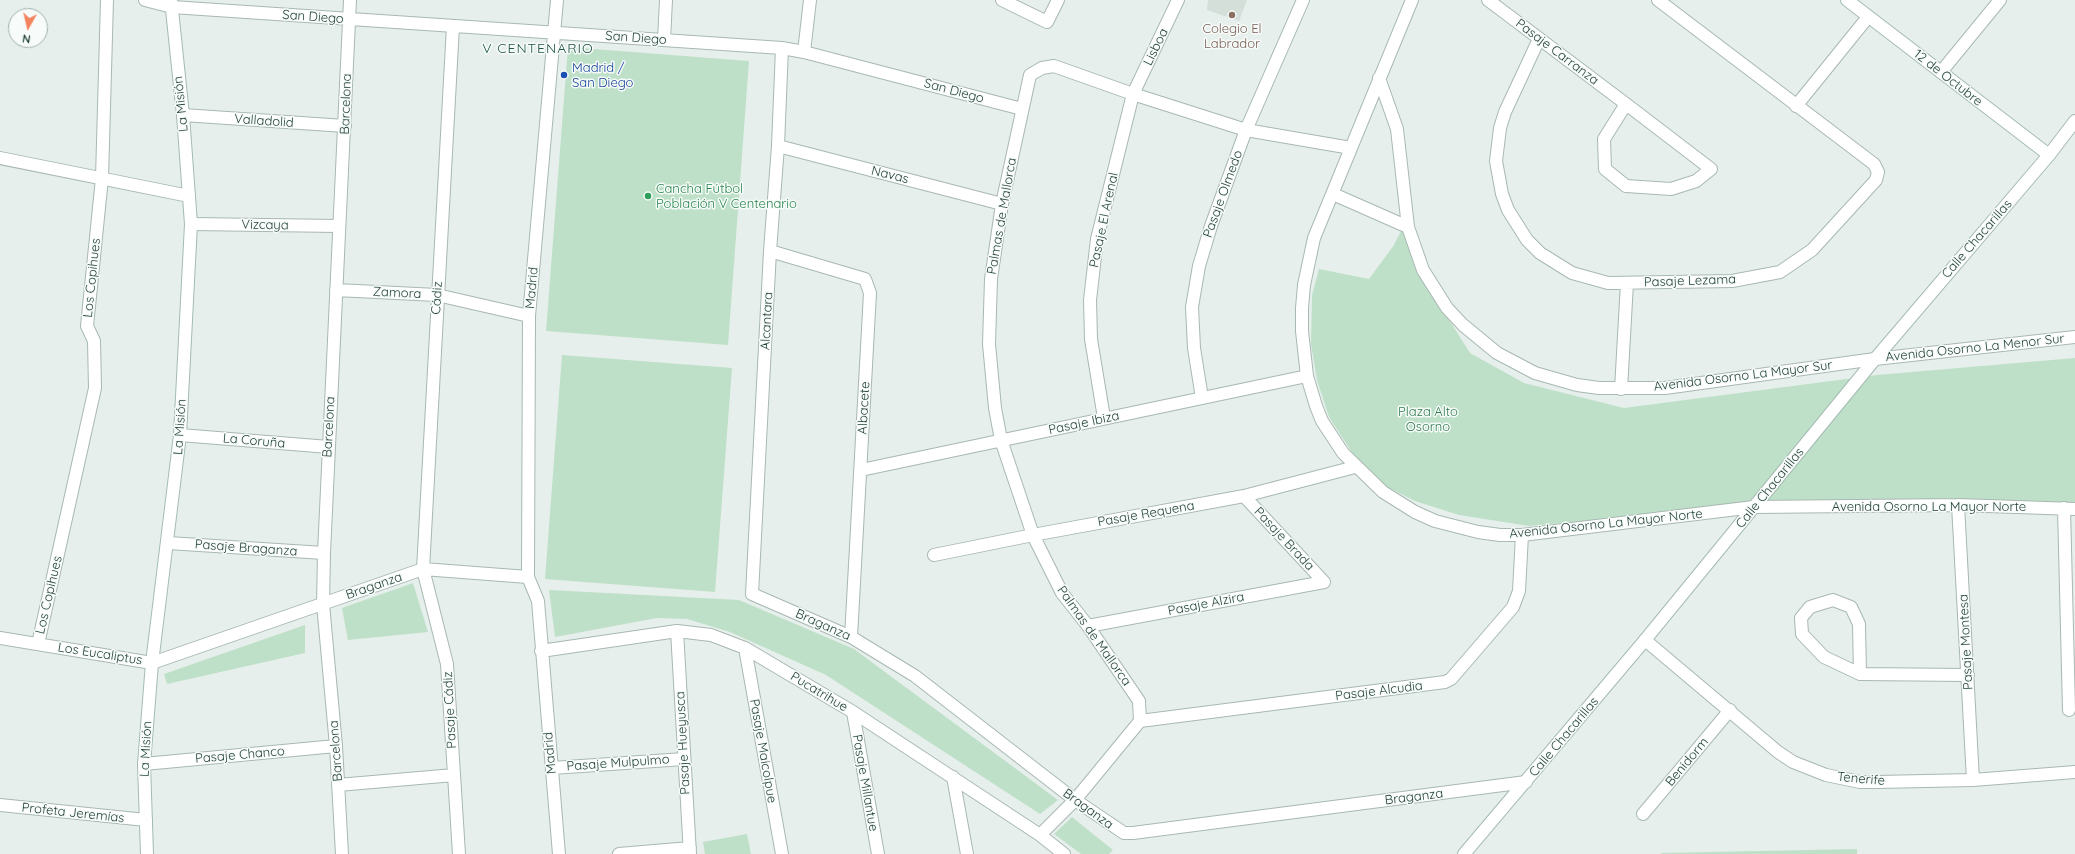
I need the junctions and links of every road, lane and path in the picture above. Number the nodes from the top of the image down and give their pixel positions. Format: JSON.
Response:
{"nodes":[{"id":1,"x":107,"y":0,"type":"edge"},
{"id":2,"x":145,"y":0,"type":"edge"},
{"id":3,"x":350,"y":0,"type":"edge"},
{"id":4,"x":557,"y":0,"type":"edge"},
{"id":5,"x":666,"y":0,"type":"edge"},
{"id":6,"x":810,"y":0,"type":"edge"},
{"id":7,"x":1002,"y":0,"type":"edge"},
{"id":8,"x":1058,"y":0,"type":"edge"},
{"id":9,"x":1178,"y":0,"type":"edge"},
{"id":10,"x":1303,"y":0,"type":"edge"},
{"id":11,"x":1412,"y":0,"type":"edge"},
{"id":12,"x":1488,"y":0,"type":"edge"},
{"id":13,"x":1658,"y":0,"type":"edge"},
{"id":14,"x":1847,"y":0,"type":"edge"},
{"id":15,"x":2000,"y":0,"type":"edge"},
{"id":16,"x":171,"y":4,"type":"edge"},
{"id":17,"x":1868,"y":16,"type":"junction"},
{"id":18,"x":349,"y":19,"type":"junction"},
{"id":19,"x":453,"y":26,"type":"junction"},
{"id":20,"x":555,"y":33,"type":"junction"},
{"id":21,"x":1539,"y":39,"type":"junction"},
{"id":22,"x":664,"y":40,"type":"junction"},
{"id":23,"x":782,"y":48,"type":"junction"},
{"id":24,"x":804,"y":52,"type":"junction"},
{"id":25,"x":1941,"y":72,"type":"junction"},
{"id":26,"x":1379,"y":78,"type":"junction"},
{"id":27,"x":1133,"y":94,"type":"junction"},
{"id":28,"x":1626,"y":104,"type":"junction"},
{"id":29,"x":1796,"y":106,"type":"junction"},
{"id":30,"x":1022,"y":109,"type":"junction"},
{"id":31,"x":183,"y":116,"type":"junction"},
{"id":32,"x":2075,"y":121,"type":"edge"},
{"id":33,"x":345,"y":126,"type":"junction"},
{"id":34,"x":1246,"y":130,"type":"junction"},
{"id":35,"x":778,"y":146,"type":"junction"},
{"id":36,"x":1351,"y":148,"type":"junction"},
{"id":37,"x":2049,"y":155,"type":"junction"},
{"id":38,"x":0,"y":158,"type":"edge"},
{"id":39,"x":102,"y":178,"type":"junction"},
{"id":40,"x":1333,"y":194,"type":"junction"},
{"id":41,"x":189,"y":196,"type":"junction"},
{"id":42,"x":1002,"y":204,"type":"junction"},
{"id":43,"x":191,"y":224,"type":"junction"},
{"id":44,"x":339,"y":226,"type":"junction"},
{"id":45,"x":1408,"y":227,"type":"junction"},
{"id":46,"x":770,"y":251,"type":"junction"},
{"id":47,"x":1627,"y":283,"type":"junction"},
{"id":48,"x":336,"y":290,"type":"junction"},
{"id":49,"x":437,"y":295,"type":"junction"},
{"id":50,"x":529,"y":316,"type":"junction"},
{"id":51,"x":2075,"y":337,"type":"edge"},
{"id":52,"x":1875,"y":359,"type":"junction"},
{"id":53,"x":1308,"y":376,"type":"junction"},
{"id":54,"x":1621,"y":389,"type":"junction"},
{"id":55,"x":1202,"y":398,"type":"junction"},
{"id":56,"x":1104,"y":418,"type":"junction"},
{"id":57,"x":180,"y":435,"type":"junction"},
{"id":58,"x":1001,"y":440,"type":"junction"},
{"id":59,"x":328,"y":447,"type":"junction"},
{"id":60,"x":1355,"y":467,"type":"junction"},
{"id":61,"x":861,"y":470,"type":"junction"},
{"id":62,"x":1244,"y":496,"type":"junction"},
{"id":63,"x":1958,"y":505,"type":"junction"},
{"id":64,"x":1754,"y":507,"type":"junction"},
{"id":65,"x":2069,"y":509,"type":"edge"},
{"id":66,"x":1032,"y":535,"type":"junction"},
{"id":67,"x":1522,"y":535,"type":"junction"},
{"id":68,"x":168,"y":543,"type":"junction"},
{"id":69,"x":324,"y":553,"type":"junction"},
{"id":70,"x":934,"y":555,"type":"dead end"},
{"id":71,"x":423,"y":569,"type":"junction"},
{"id":72,"x":528,"y":577,"type":"junction"},
{"id":73,"x":1324,"y":582,"type":"joint"},
{"id":74,"x":752,"y":594,"type":"joint"},
{"id":75,"x":323,"y":604,"type":"junction"},
{"id":76,"x":1088,"y":626,"type":"junction"},
{"id":77,"x":676,"y":631,"type":"junction"},
{"id":78,"x":851,"y":637,"type":"junction"},
{"id":79,"x":0,"y":638,"type":"edge"},
{"id":80,"x":1645,"y":640,"type":"junction"},
{"id":81,"x":38,"y":644,"type":"junction"},
{"id":82,"x":745,"y":648,"type":"junction"},
{"id":83,"x":541,"y":651,"type":"junction"},
{"id":84,"x":152,"y":663,"type":"junction"},
{"id":85,"x":2072,"y":664,"type":"edge"},
{"id":86,"x":1860,"y":674,"type":"junction"},
{"id":87,"x":1968,"y":675,"type":"junction"},
{"id":88,"x":1730,"y":710,"type":"junction"},
{"id":89,"x":2069,"y":710,"type":"dead end"},
{"id":90,"x":853,"y":712,"type":"junction"},
{"id":91,"x":1140,"y":721,"type":"junction"},
{"id":92,"x":336,"y":746,"type":"junction"},
{"id":93,"x":684,"y":759,"type":"junction"},
{"id":94,"x":144,"y":764,"type":"junction"},
{"id":95,"x":552,"y":768,"type":"junction"},
{"id":96,"x":2075,"y":772,"type":"edge"},
{"id":97,"x":454,"y":775,"type":"junction"},
{"id":98,"x":953,"y":777,"type":"junction"},
{"id":99,"x":1972,"y":780,"type":"junction"},
{"id":100,"x":1526,"y":782,"type":"junction"},
{"id":101,"x":338,"y":785,"type":"junction"},
{"id":102,"x":1075,"y":800,"type":"junction"},
{"id":103,"x":0,"y":805,"type":"edge"},
{"id":104,"x":1643,"y":814,"type":"dead end"},
{"id":105,"x":146,"y":820,"type":"junction"},
{"id":106,"x":1040,"y":835,"type":"junction"},
{"id":107,"x":690,"y":851,"type":"edge"},
{"id":108,"x":147,"y":854,"type":"edge"},
{"id":109,"x":342,"y":854,"type":"edge"},
{"id":110,"x":459,"y":854,"type":"edge"},
{"id":111,"x":559,"y":854,"type":"edge"},
{"id":112,"x":620,"y":854,"type":"edge"},
{"id":113,"x":782,"y":854,"type":"edge"},
{"id":114,"x":878,"y":854,"type":"edge"},
{"id":115,"x":967,"y":854,"type":"edge"},
{"id":116,"x":1064,"y":854,"type":"edge"},
{"id":117,"x":1464,"y":854,"type":"edge"}],
"edges":[{"from":1,"to":39,"type":"street","name":"Los Copihues"},
{"from":2,"to":16,"type":"street","name":"San Diego"},
{"from":3,"to":18,"type":"street","name":"Barcelona"},
{"from":4,"to":20,"type":"street","name":"Madrid"},
{"from":5,"to":22,"type":"street"},
{"from":6,"to":24,"type":"street"},
{"from":7,"to":8,"type":"street"},
{"from":9,"to":27,"type":"street","name":"Lisboa"},
{"from":10,"to":34,"type":"street","name":"Pasaje Olmedo"},
{"from":11,"to":26,"type":"street","name":"Avenida Osorno La Mayor Norte"},
{"from":12,"to":21,"type":"street","name":"Pasaje Carranza"},
{"from":13,"to":29,"type":"street","name":"Pasaje Lezama"},
{"from":14,"to":17,"type":"street","name":"12 de Octubre"},
{"from":15,"to":25,"type":"street"},
{"from":16,"to":18,"type":"street","name":"San Diego"},
{"from":16,"to":31,"type":"street","name":"La Misión"},
{"from":17,"to":25,"type":"street","name":"12 de Octubre"},
{"from":17,"to":29,"type":"street"},
{"from":18,"to":19,"type":"street","name":"San Diego"},
{"from":18,"to":33,"type":"street","name":"Barcelona"},
{"from":19,"to":20,"type":"street","name":"San Diego"},
{"from":19,"to":49,"type":"street","name":"Cádiz"},
{"from":20,"to":22,"type":"street","name":"San Diego"},
{"from":20,"to":50,"type":"street","name":"Madrid"},
{"from":21,"to":28,"type":"street","name":"Pasaje Carranza"},
{"from":21,"to":47,"type":"street","name":"Pasaje Lezama"},
{"from":22,"to":23,"type":"street","name":"San Diego"},
{"from":23,"to":24,"type":"street","name":"San Diego"},
{"from":23,"to":35,"type":"street","name":"Alcantara"},
{"from":24,"to":30,"type":"street","name":"San Diego"},
{"from":25,"to":37,"type":"street","name":"12 de Octubre"},
{"from":26,"to":36,"type":"street","name":"Avenida Osorno La Mayor Norte"},
{"from":26,"to":45,"type":"street","name":"Avenida Osorno La Mayor Sur"},
{"from":27,"to":30,"type":"street","name":"Palmas de Mallorca"},
{"from":27,"to":34,"type":"street","name":"Palmas de Mallorca"},
{"from":27,"to":56,"type":"street","name":"Pasaje El Arenal"},
{"from":28,"to":28,"type":"street","name":"Pasaje Carranza"},
{"from":29,"to":47,"type":"street","name":"Pasaje Lezama"},
{"from":30,"to":42,"type":"street","name":"Palmas de Mallorca"},
{"from":31,"to":33,"type":"street","name":"Valladolid"},
{"from":31,"to":41,"type":"street","name":"La Misión"},
{"from":32,"to":37,"type":"street","name":"Calle Chacarillas"},
{"from":33,"to":44,"type":"street","name":"Barcelona"},
{"from":34,"to":36,"type":"street","name":"Palmas de Mallorca"},
{"from":34,"to":55,"type":"street","name":"Pasaje Olmedo"},
{"from":35,"to":42,"type":"street","name":"Navas"},
{"from":35,"to":46,"type":"street","name":"Alcantara"},
{"from":36,"to":40,"type":"street","name":"Avenida Osorno La Mayor Norte"},
{"from":37,"to":52,"type":"street","name":"Calle Chacarillas"},
{"from":38,"to":39,"type":"street"},
{"from":39,"to":41,"type":"street"},
{"from":39,"to":81,"type":"street","name":"Los Copihues"},
{"from":40,"to":45,"type":"street"},
{"from":40,"to":53,"type":"street","name":"Avenida Osorno La Mayor Norte"},
{"from":41,"to":43,"type":"street","name":"La Misión"},
{"from":42,"to":58,"type":"street","name":"Palmas de Mallorca"},
{"from":43,"to":44,"type":"street","name":"Vizcaya"},
{"from":43,"to":57,"type":"street","name":"La Misión"},
{"from":44,"to":48,"type":"street","name":"Barcelona"},
{"from":45,"to":54,"type":"street","name":"Avenida Osorno La Mayor Sur"},
{"from":46,"to":61,"type":"street","name":"Albacete"},
{"from":46,"to":74,"type":"street","name":"Alcantara"},
{"from":47,"to":54,"type":"street"},
{"from":48,"to":49,"type":"street","name":"Zamora"},
{"from":48,"to":59,"type":"street","name":"Barcelona"},
{"from":49,"to":50,"type":"street","name":"Zamora"},
{"from":49,"to":71,"type":"street","name":"Cádiz"},
{"from":50,"to":72,"type":"street","name":"Madrid"},
{"from":51,"to":52,"type":"street","name":"Avenida Osorno La Menor Sur"},
{"from":52,"to":54,"type":"street","name":"Avenida Osorno La Mayor Sur"},
{"from":52,"to":64,"type":"street","name":"Calle Chacarillas"},
{"from":53,"to":55,"type":"street","name":"Pasaje Ibiza"},
{"from":53,"to":60,"type":"street","name":"Avenida Osorno La Mayor Norte"},
{"from":55,"to":56,"type":"street","name":"Pasaje Ibiza"},
{"from":56,"to":58,"type":"street","name":"Pasaje Ibiza"},
{"from":57,"to":59,"type":"street","name":"La Coruña"},
{"from":57,"to":68,"type":"street","name":"La Misión"},
{"from":58,"to":61,"type":"street","name":"Pasaje Ibiza"},
{"from":58,"to":66,"type":"street","name":"Palmas de Mallorca"},
{"from":59,"to":69,"type":"street","name":"Barcelona"},
{"from":60,"to":62,"type":"street","name":"Pasaje Requena"},
{"from":60,"to":67,"type":"street","name":"Avenida Osorno La Mayor Norte"},
{"from":61,"to":78,"type":"street","name":"Albacete"},
{"from":62,"to":66,"type":"street","name":"Pasaje Requena"},
{"from":62,"to":73,"type":"street","name":"Pasaje Brada"},
{"from":63,"to":64,"type":"street","name":"Avenida Osorno La Mayor Norte"},
{"from":63,"to":65,"type":"street","name":"Avenida Osorno La Mayor Norte"},
{"from":63,"to":87,"type":"street","name":"Pasaje Montesa"},
{"from":64,"to":67,"type":"street","name":"Avenida Osorno La Mayor Norte"},
{"from":64,"to":80,"type":"street","name":"Calle Chacarillas"},
{"from":65,"to":85,"type":"street"},
{"from":66,"to":70,"type":"street","name":"Pasaje Requena"},
{"from":66,"to":76,"type":"street","name":"Palmas de Mallorca"},
{"from":67,"to":91,"type":"street","name":"Pasaje Alcudia"},
{"from":68,"to":69,"type":"street","name":"Pasaje Braganza"},
{"from":68,"to":84,"type":"street","name":"La Misión"},
{"from":69,"to":75,"type":"street","name":"Barcelona"},
{"from":71,"to":72,"type":"street","name":"Braganza"},
{"from":71,"to":75,"type":"street","name":"Braganza"},
{"from":71,"to":97,"type":"street","name":"Pasaje Cádiz"},
{"from":72,"to":83,"type":"street"},
{"from":73,"to":76,"type":"street","name":"Pasaje Alzira"},
{"from":74,"to":78,"type":"street","name":"Braganza"},
{"from":75,"to":84,"type":"street","name":"Braganza"},
{"from":75,"to":92,"type":"street","name":"Barcelona"},
{"from":76,"to":91,"type":"street","name":"Palmas de Mallorca"},
{"from":77,"to":82,"type":"street","name":"Pucatrihue"},
{"from":77,"to":83,"type":"street","name":"Pucatrihue"},
{"from":77,"to":93,"type":"street","name":"Pasaje Hueyusca"},
{"from":78,"to":102,"type":"street","name":"Braganza"},
{"from":79,"to":81,"type":"street","name":"Los Eucaliptus"},
{"from":80,"to":88,"type":"street","name":"Tenerife"},
{"from":80,"to":100,"type":"street","name":"Calle Chacarillas"},
{"from":81,"to":84,"type":"street","name":"Los Eucaliptus"},
{"from":82,"to":90,"type":"street","name":"Pucatrihue"},
{"from":82,"to":113,"type":"street","name":"Pasaje Maicolpue"},
{"from":83,"to":95,"type":"street","name":"Madrid"},
{"from":84,"to":94,"type":"street","name":"La Misión"},
{"from":85,"to":89,"type":"street"},
{"from":86,"to":86,"type":"street"},
{"from":86,"to":87,"type":"street"},
{"from":87,"to":99,"type":"street","name":"Pasaje Montesa"},
{"from":88,"to":99,"type":"street","name":"Tenerife"},
{"from":88,"to":104,"type":"street","name":"Benidorm"},
{"from":90,"to":98,"type":"street","name":"Pucatrihue"},
{"from":90,"to":114,"type":"street","name":"Pasaje Millantue"},
{"from":91,"to":102,"type":"street"},
{"from":92,"to":94,"type":"street","name":"Pasaje Chanco"},
{"from":92,"to":101,"type":"street","name":"Barcelona"},
{"from":93,"to":95,"type":"street","name":"Pasaje Mulpulmo"},
{"from":93,"to":107,"type":"street","name":"Pasaje Hueyusca"},
{"from":94,"to":105,"type":"street","name":"La Misión"},
{"from":95,"to":111,"type":"street","name":"Madrid"},
{"from":96,"to":99,"type":"street","name":"Tenerife"},
{"from":97,"to":101,"type":"street"},
{"from":97,"to":110,"type":"street","name":"Pasaje Cádiz"},
{"from":98,"to":106,"type":"street","name":"Pucatrihue"},
{"from":98,"to":115,"type":"street"},
{"from":100,"to":102,"type":"street","name":"Braganza"},
{"from":100,"to":117,"type":"street","name":"Calle Chacarillas"},
{"from":101,"to":109,"type":"street","name":"Barcelona"},
{"from":102,"to":106,"type":"street"},
{"from":103,"to":105,"type":"street","name":"Profeta Jeremías"},
{"from":105,"to":108,"type":"street","name":"La Misión"},
{"from":106,"to":116,"type":"street","name":"Pucatrihue"},
{"from":107,"to":112,"type":"street"}]}
